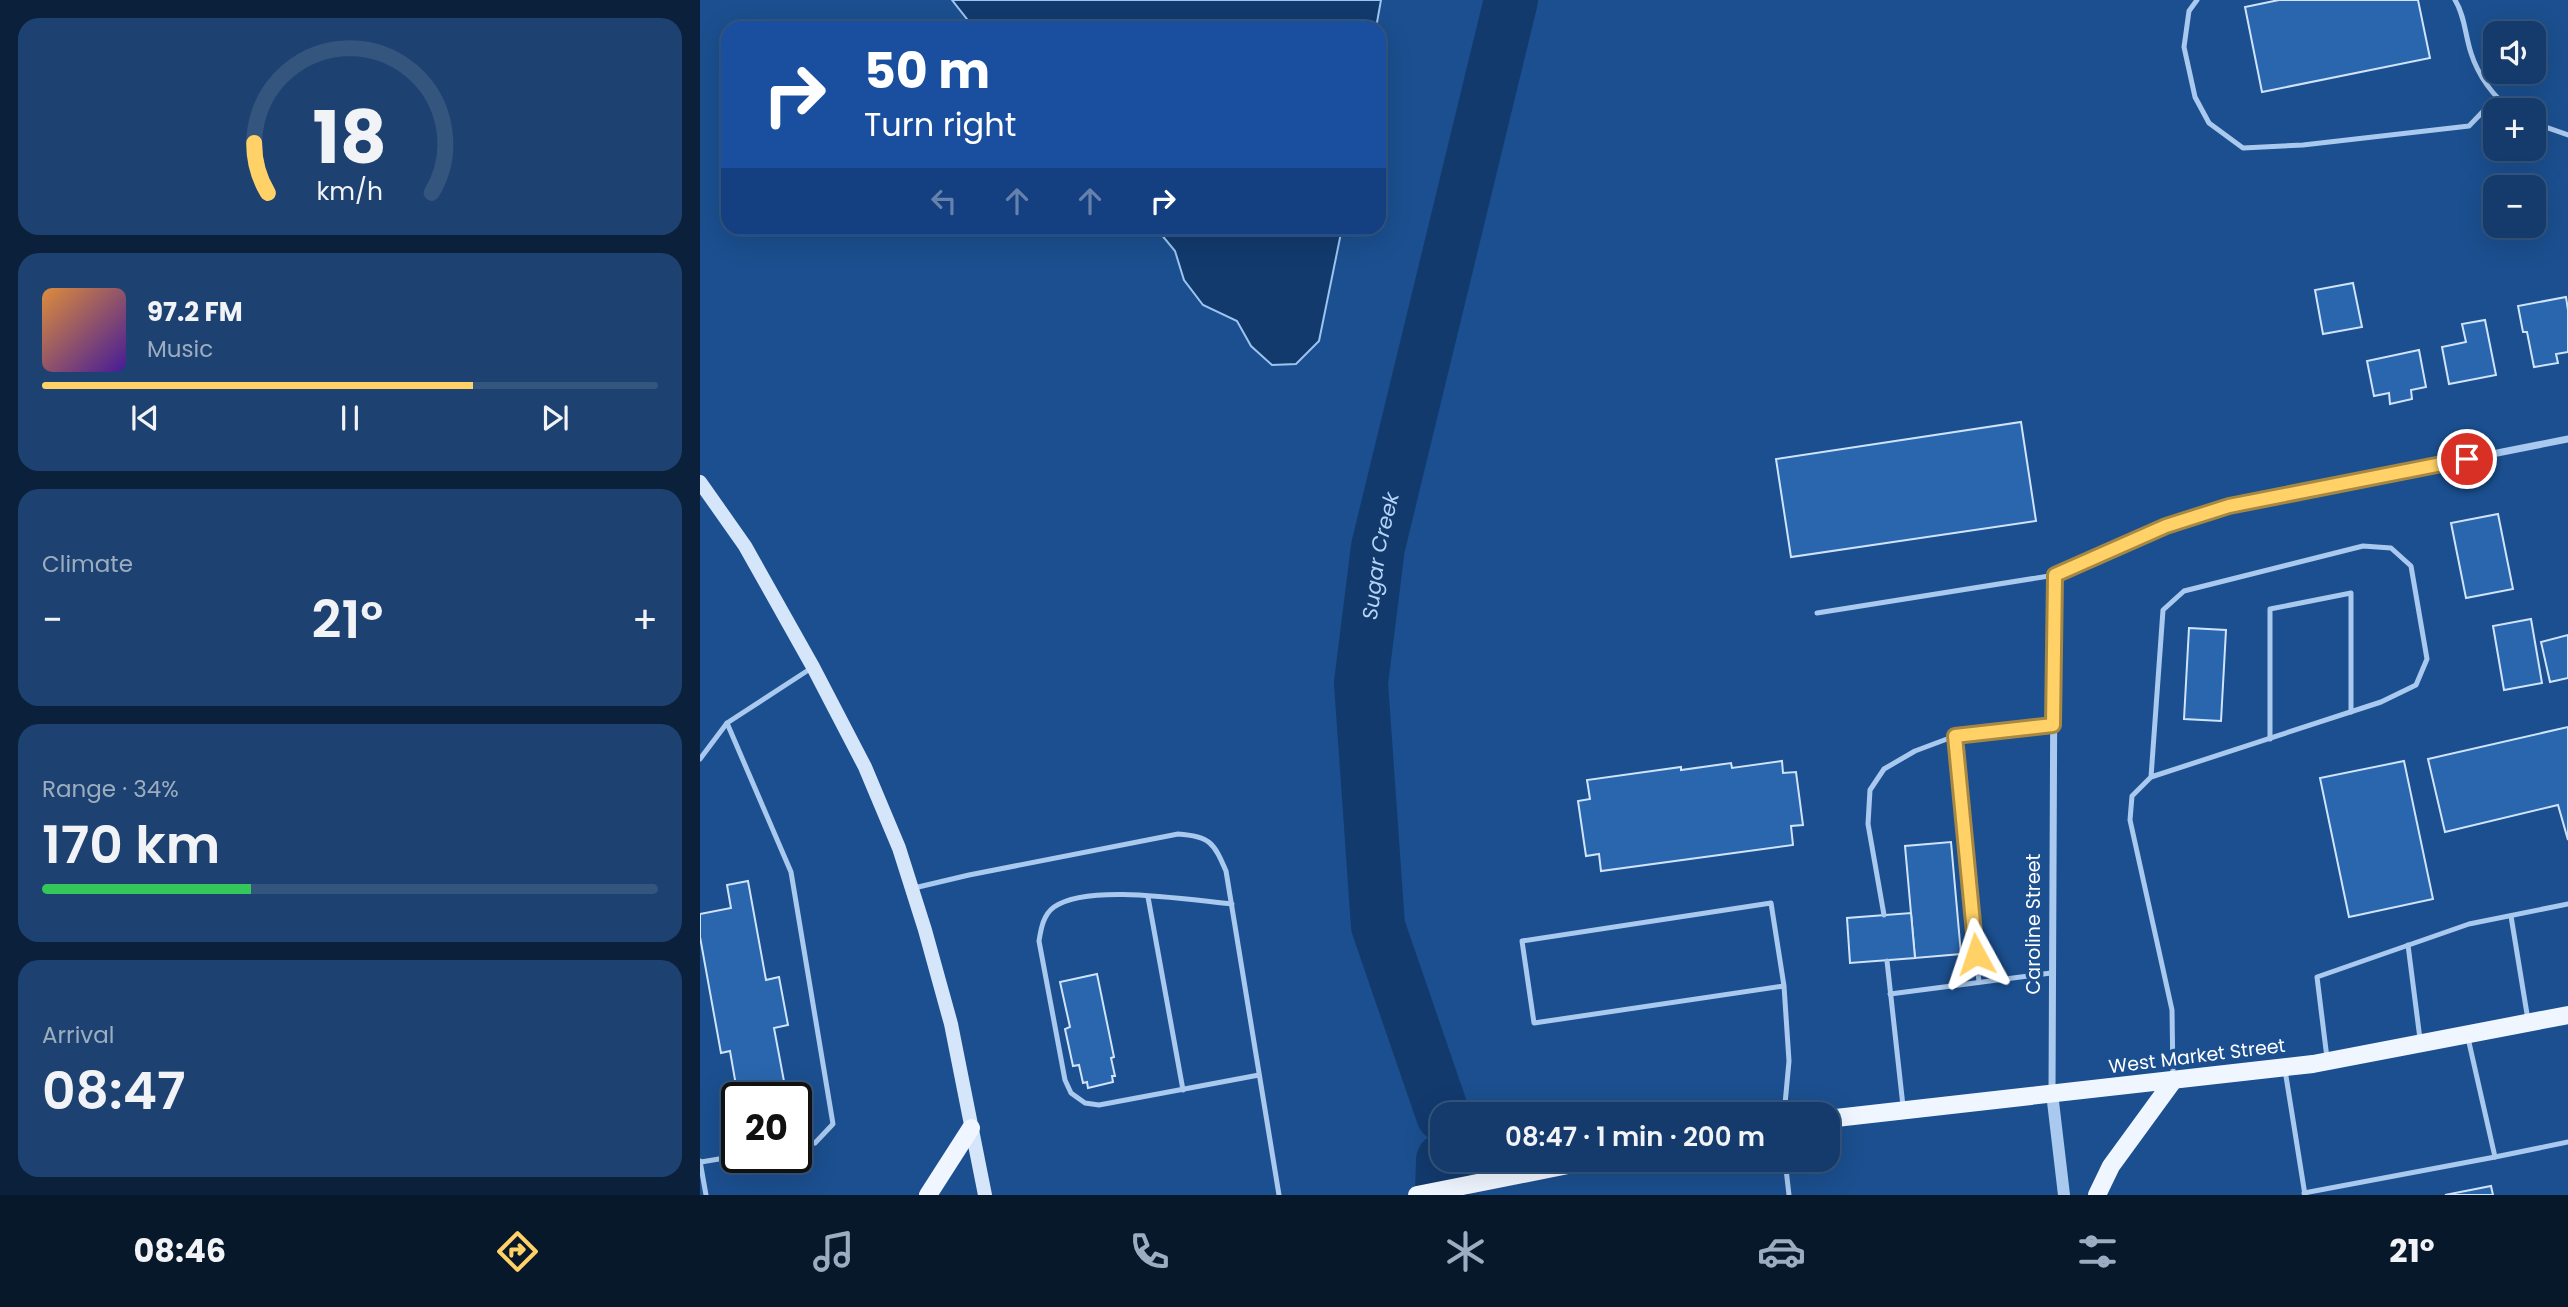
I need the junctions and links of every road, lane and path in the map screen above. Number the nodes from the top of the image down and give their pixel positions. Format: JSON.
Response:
{"nodes":[{"id":1,"x":2197,"y":0,"type":"edge"},
{"id":2,"x":2455,"y":0,"type":"edge"},
{"id":3,"x":2494,"y":98,"type":"edge"},
{"id":4,"x":2483,"y":112,"type":"edge"},
{"id":5,"x":2546,"y":127,"type":"edge"},
{"id":6,"x":2568,"y":135,"type":"edge"},
{"id":7,"x":2568,"y":439,"type":"edge"},
{"id":8,"x":700,"y":482,"type":"edge"},
{"id":9,"x":2290,"y":494,"type":"joint"},
{"id":10,"x":2055,"y":575,"type":"junction"},
{"id":11,"x":1817,"y":613,"type":"dead end"},
{"id":12,"x":2054,"y":652,"type":"joint"},
{"id":13,"x":813,"y":667,"type":"junction"},
{"id":14,"x":2351,"y":712,"type":"junction"},
{"id":15,"x":727,"y":723,"type":"junction"},
{"id":16,"x":2053,"y":725,"type":"junction"},
{"id":17,"x":1955,"y":736,"type":"junction"},
{"id":18,"x":2270,"y":739,"type":"junction"},
{"id":19,"x":700,"y":759,"type":"edge"},
{"id":20,"x":2151,"y":777,"type":"junction"},
{"id":21,"x":912,"y":889,"type":"junction"},
{"id":22,"x":1148,"y":897,"type":"junction"},
{"id":23,"x":1232,"y":904,"type":"junction"},
{"id":24,"x":2568,"y":904,"type":"edge"},
{"id":25,"x":1884,"y":915,"type":"dead end"},
{"id":26,"x":2511,"y":916,"type":"junction"},
{"id":27,"x":2408,"y":945,"type":"junction"},
{"id":28,"x":1887,"y":961,"type":"dead end"},
{"id":29,"x":2051,"y":974,"type":"junction"},
{"id":30,"x":1979,"y":982,"type":"junction"},
{"id":31,"x":1784,"y":986,"type":"junction"},
{"id":32,"x":1890,"y":994,"type":"junction"},
{"id":33,"x":2568,"y":1015,"type":"edge"},
{"id":34,"x":2528,"y":1023,"type":"junction"},
{"id":35,"x":2467,"y":1035,"type":"junction"},
{"id":36,"x":2420,"y":1044,"type":"junction"},
{"id":37,"x":2327,"y":1061,"type":"junction"},
{"id":38,"x":2284,"y":1067,"type":"junction"},
{"id":39,"x":1259,"y":1075,"type":"junction"},
{"id":40,"x":2173,"y":1081,"type":"junction"},
{"id":41,"x":1183,"y":1090,"type":"junction"},
{"id":42,"x":2052,"y":1093,"type":"junction"},
{"id":43,"x":1785,"y":1102,"type":"edge"},
{"id":44,"x":1903,"y":1110,"type":"junction"},
{"id":45,"x":1840,"y":1117,"type":"edge"},
{"id":46,"x":971,"y":1128,"type":"junction"},
{"id":47,"x":2568,"y":1142,"type":"edge"},
{"id":48,"x":812,"y":1143,"type":"edge"},
{"id":49,"x":2495,"y":1157,"type":"junction"},
{"id":50,"x":721,"y":1159,"type":"edge"},
{"id":51,"x":700,"y":1162,"type":"edge"},
{"id":52,"x":1534,"y":1172,"type":"edge"},
{"id":53,"x":1786,"y":1172,"type":"edge"},
{"id":54,"x":2305,"y":1194,"type":"edge"},
{"id":55,"x":706,"y":1195,"type":"edge"},
{"id":56,"x":928,"y":1195,"type":"edge"},
{"id":57,"x":985,"y":1195,"type":"edge"},
{"id":58,"x":1279,"y":1195,"type":"edge"},
{"id":59,"x":1417,"y":1195,"type":"edge"},
{"id":60,"x":1789,"y":1195,"type":"edge"},
{"id":61,"x":2064,"y":1195,"type":"edge"},
{"id":62,"x":2096,"y":1195,"type":"edge"}],
"edges":[{"from":1,"to":4,"type":"lane"},
{"from":2,"to":3,"type":"lane"},
{"from":5,"to":6,"type":"lane"},
{"from":7,"to":9,"type":"street"},
{"from":8,"to":13,"type":"main road"},
{"from":9,"to":10,"type":"lane"},
{"from":10,"to":11,"type":"lane"},
{"from":10,"to":12,"type":"lane"},
{"from":12,"to":16,"type":"street","name":"Caroline Street"},
{"from":13,"to":15,"type":"lane"},
{"from":13,"to":21,"type":"main road"},
{"from":14,"to":18,"type":"lane"},
{"from":14,"to":18,"type":"lane"},
{"from":14,"to":20,"type":"lane"},
{"from":15,"to":19,"type":"lane"},
{"from":15,"to":48,"type":"lane"},
{"from":16,"to":17,"type":"lane"},
{"from":16,"to":29,"type":"street","name":"Caroline Street"},
{"from":17,"to":25,"type":"lane"},
{"from":17,"to":30,"type":"lane"},
{"from":18,"to":20,"type":"lane"},
{"from":20,"to":40,"type":"lane"},
{"from":21,"to":23,"type":"lane"},
{"from":21,"to":46,"type":"main road"},
{"from":22,"to":23,"type":"lane"},
{"from":22,"to":41,"type":"lane"},
{"from":22,"to":41,"type":"lane"},
{"from":23,"to":39,"type":"lane"},
{"from":24,"to":26,"type":"lane"},
{"from":26,"to":27,"type":"lane"},
{"from":26,"to":34,"type":"lane"},
{"from":27,"to":36,"type":"lane"},
{"from":27,"to":37,"type":"lane"},
{"from":28,"to":32,"type":"lane"},
{"from":29,"to":30,"type":"lane"},
{"from":29,"to":42,"type":"street","name":"Caroline Street"},
{"from":30,"to":32,"type":"lane"},
{"from":31,"to":31,"type":"lane"},
{"from":31,"to":43,"type":"lane"},
{"from":32,"to":44,"type":"lane"},
{"from":33,"to":34,"type":"main road","name":"West Market Street"},
{"from":34,"to":35,"type":"main road","name":"West Market Street"},
{"from":35,"to":36,"type":"main road","name":"West Market Street"},
{"from":35,"to":49,"type":"lane"},
{"from":36,"to":37,"type":"main road","name":"West Market Street"},
{"from":37,"to":38,"type":"main road","name":"West Market Street"},
{"from":38,"to":40,"type":"main road","name":"West Market Street"},
{"from":38,"to":54,"type":"lane"},
{"from":39,"to":41,"type":"lane"},
{"from":39,"to":58,"type":"lane"},
{"from":40,"to":42,"type":"main road","name":"West Market Street"},
{"from":40,"to":62,"type":"main road"},
{"from":42,"to":44,"type":"main road","name":"West Market Street"},
{"from":42,"to":61,"type":"street","name":"Caroline Street"},
{"from":44,"to":45,"type":"main road","name":"West Market Street"},
{"from":46,"to":56,"type":"main road"},
{"from":46,"to":57,"type":"main road"},
{"from":47,"to":49,"type":"lane"},
{"from":49,"to":54,"type":"lane"},
{"from":50,"to":51,"type":"lane"},
{"from":51,"to":55,"type":"lane"},
{"from":52,"to":59,"type":"main road"},
{"from":53,"to":60,"type":"lane"}]}
